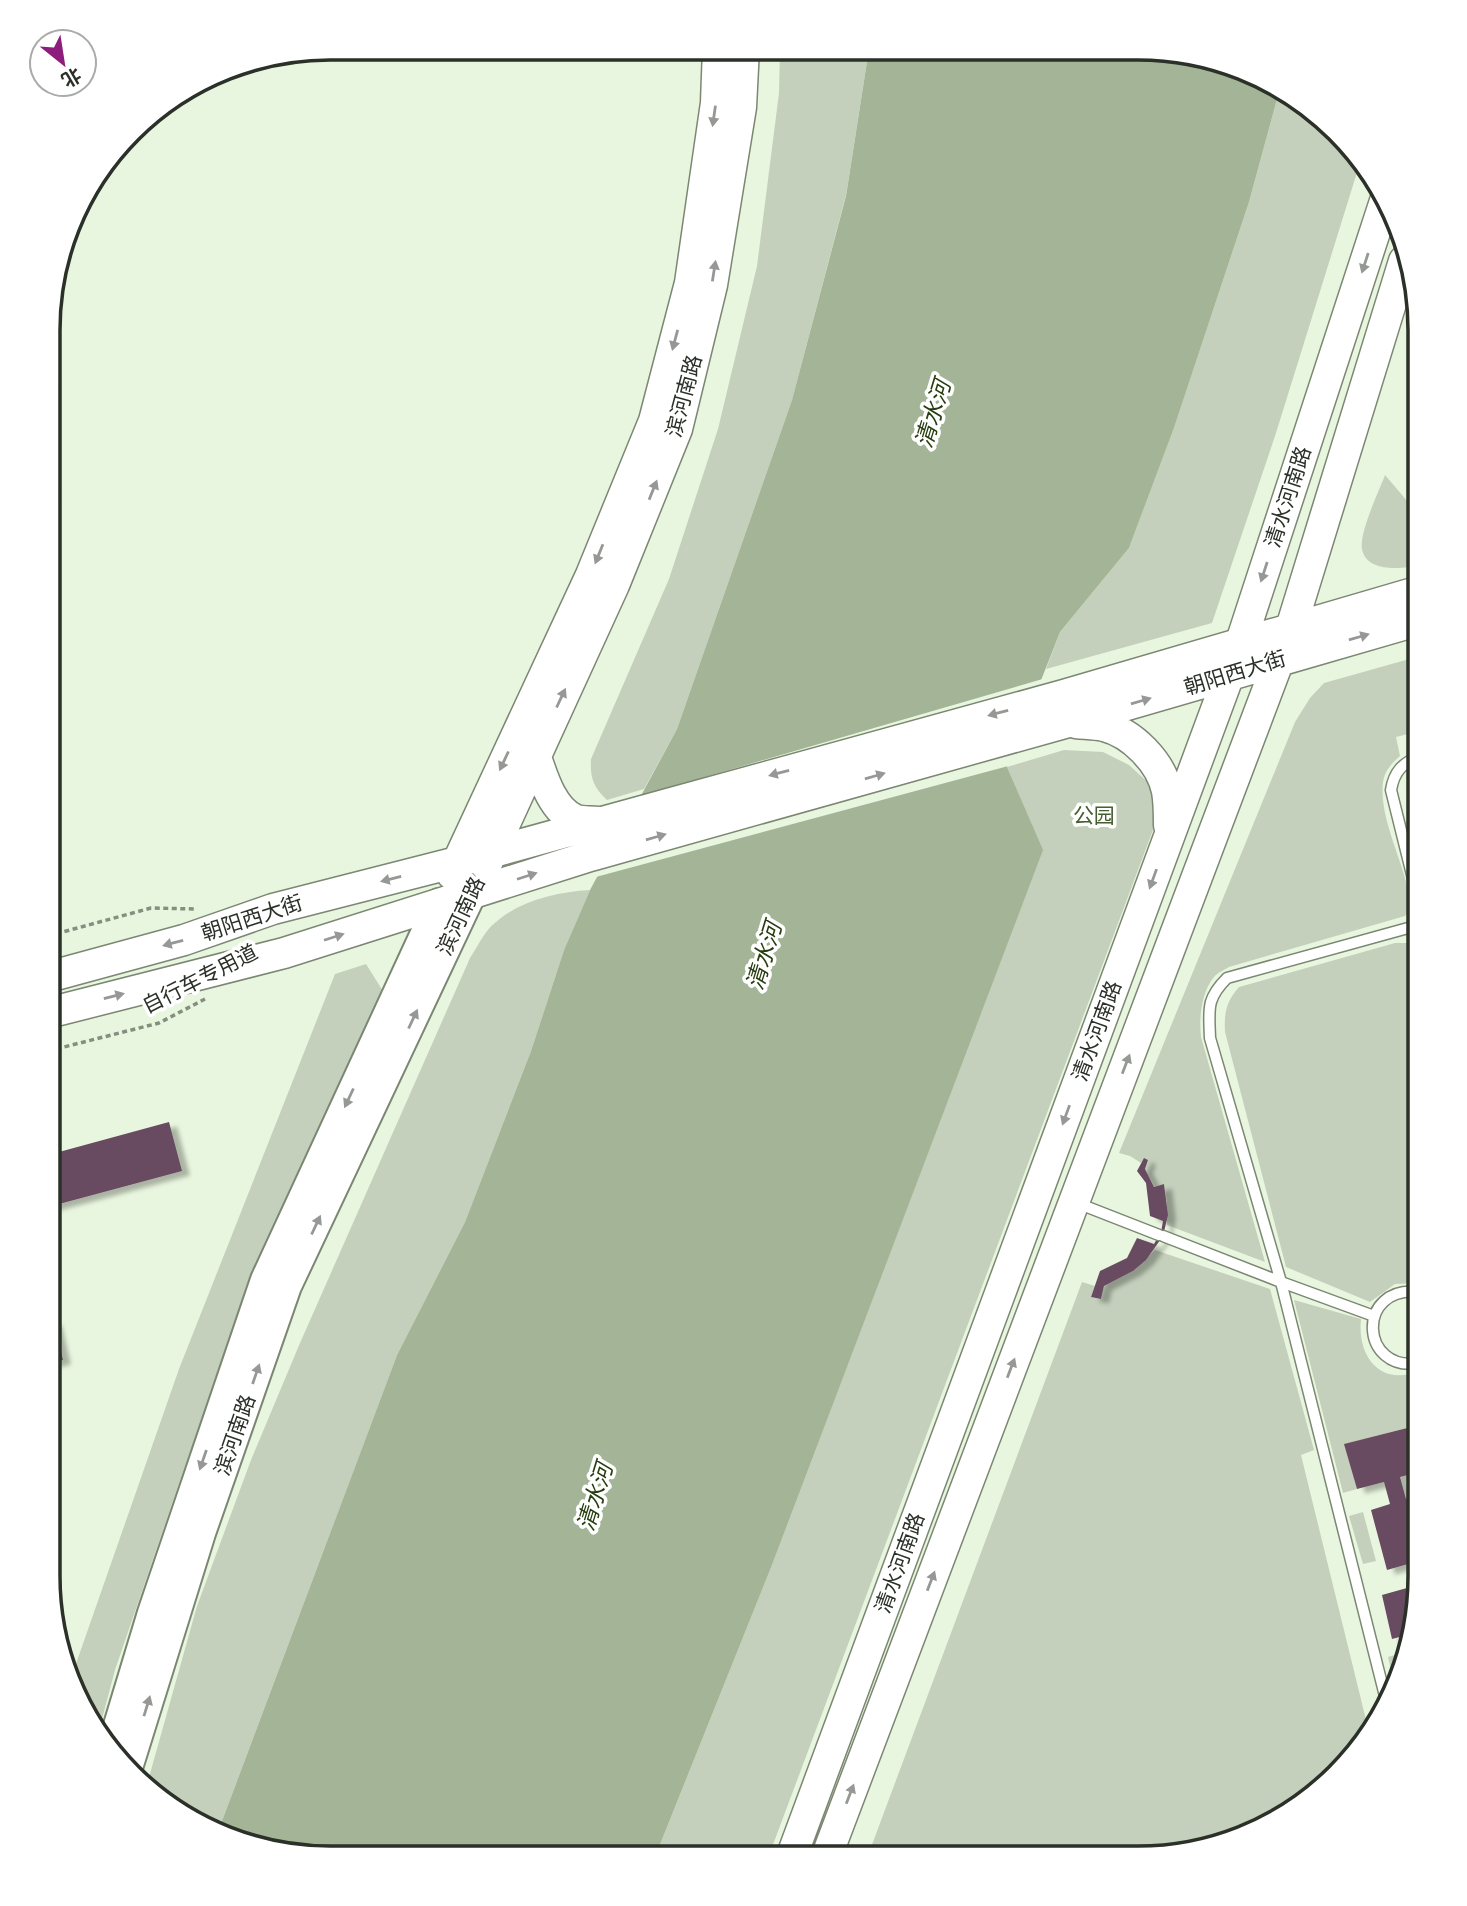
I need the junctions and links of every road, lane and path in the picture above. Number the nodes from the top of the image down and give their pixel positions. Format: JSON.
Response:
{"nodes":[{"id":1,"x":718,"y":60,"type":"edge"},
{"id":2,"x":743,"y":60,"type":"edge"},
{"id":3,"x":1381,"y":211,"type":"edge"},
{"id":4,"x":1401,"y":271,"type":"edge"},
{"id":5,"x":1408,"y":594,"type":"edge"},
{"id":6,"x":1408,"y":624,"type":"edge"},
{"id":7,"x":1291,"y":628,"type":"junction"},
{"id":8,"x":1240,"y":645,"type":"junction"},
{"id":9,"x":1279,"y":660,"type":"junction"},
{"id":10,"x":1228,"y":676,"type":"junction"},
{"id":11,"x":1061,"y":714,"type":"junction"},
{"id":12,"x":535,"y":754,"type":"junction"},
{"id":13,"x":1408,"y":761,"type":"edge"},
{"id":14,"x":603,"y":822,"type":"junction"},
{"id":15,"x":1169,"y":836,"type":"junction"},
{"id":16,"x":492,"y":852,"type":"junction"},
{"id":17,"x":1408,"y":859,"type":"edge"},
{"id":18,"x":457,"y":862,"type":"junction"},
{"id":19,"x":472,"y":893,"type":"junction"},
{"id":20,"x":439,"y":902,"type":"junction"},
{"id":21,"x":205,"y":909,"type":"dead end"},
{"id":22,"x":1408,"y":928,"type":"edge"},
{"id":23,"x":60,"y":933,"type":"edge"},
{"id":24,"x":60,"y":974,"type":"edge"},
{"id":25,"x":213,"y":995,"type":"dead end"},
{"id":26,"x":60,"y":1010,"type":"edge"},
{"id":27,"x":60,"y":1048,"type":"edge"},
{"id":28,"x":1073,"y":1202,"type":"junction"},
{"id":29,"x":1281,"y":1282,"type":"junction"},
{"id":30,"x":1408,"y":1291,"type":"edge"},
{"id":31,"x":1374,"y":1316,"type":"junction"},
{"id":32,"x":1408,"y":1363,"type":"edge"},
{"id":33,"x":1383,"y":1689,"type":"edge"},
{"id":34,"x":114,"y":1739,"type":"edge"},
{"id":35,"x":131,"y":1760,"type":"edge"},
{"id":36,"x":795,"y":1846,"type":"edge"},
{"id":37,"x":831,"y":1846,"type":"edge"}],
"edges":[{"from":1,"to":18,"type":"main road","name":"滨河南路","one_way":true},
{"from":12,"to":2,"type":"main road","name":"滨河南路","one_way":true},
{"from":3,"to":8,"type":"main road","name":"清水河南路","one_way":true},
{"from":4,"to":7,"type":"main road","name":"清水河南路"},
{"from":5,"to":7,"type":"main road","name":"朝阳西大街"},
{"from":9,"to":6,"type":"main road","name":"朝阳西大街","one_way":true},
{"from":7,"to":8,"type":"main road","name":"朝阳西大街"},
{"from":7,"to":9,"type":"main road","name":"清水河南路"},
{"from":8,"to":10,"type":"main road","name":"清水河南路"},
{"from":8,"to":11,"type":"main road","name":"朝阳西大街"},
{"from":9,"to":10,"type":"main road","name":"朝阳西大街"},
{"from":28,"to":9,"type":"main road","name":"清水河南路","one_way":true},
{"from":11,"to":10,"type":"main road","name":"朝阳西大街","one_way":true},
{"from":10,"to":15,"type":"main road","name":"清水河南路"},
{"from":11,"to":14,"type":"main road","name":"朝阳西大街","one_way":true},
{"from":11,"to":15,"type":"main road"},
{"from":19,"to":11,"type":"main road","name":"朝阳西大街","one_way":true},
{"from":12,"to":14,"type":"main road"},
{"from":12,"to":16,"type":"main road","name":"滨河南路"},
{"from":13,"to":17,"type":"lane"},
{"from":14,"to":16,"type":"main road","name":"朝阳西大街"},
{"from":15,"to":36,"type":"main road","name":"清水河南路","one_way":true},
{"from":16,"to":18,"type":"main road","name":"朝阳西大街"},
{"from":16,"to":19,"type":"main road","name":"滨河南路"},
{"from":18,"to":20,"type":"main road","name":"滨河南路"},
{"from":18,"to":24,"type":"main road","name":"朝阳西大街","one_way":true},
{"from":19,"to":20,"type":"main road","name":"朝阳西大街"},
{"from":35,"to":19,"type":"main road","name":"滨河南路","one_way":true},
{"from":26,"to":20,"type":"main road","name":"朝阳西大街","one_way":true},
{"from":20,"to":34,"type":"main road","name":"滨河南路","one_way":true},
{"from":21,"to":23,"type":"path"},
{"from":22,"to":29,"type":"lane"},
{"from":25,"to":27,"type":"path","name":"自行车专用道"},
{"from":28,"to":29,"type":"lane"},
{"from":37,"to":28,"type":"main road","name":"清水河南路","one_way":true},
{"from":29,"to":31,"type":"lane"},
{"from":29,"to":33,"type":"lane"},
{"from":30,"to":31,"type":"lane"},
{"from":31,"to":32,"type":"lane"}]}
